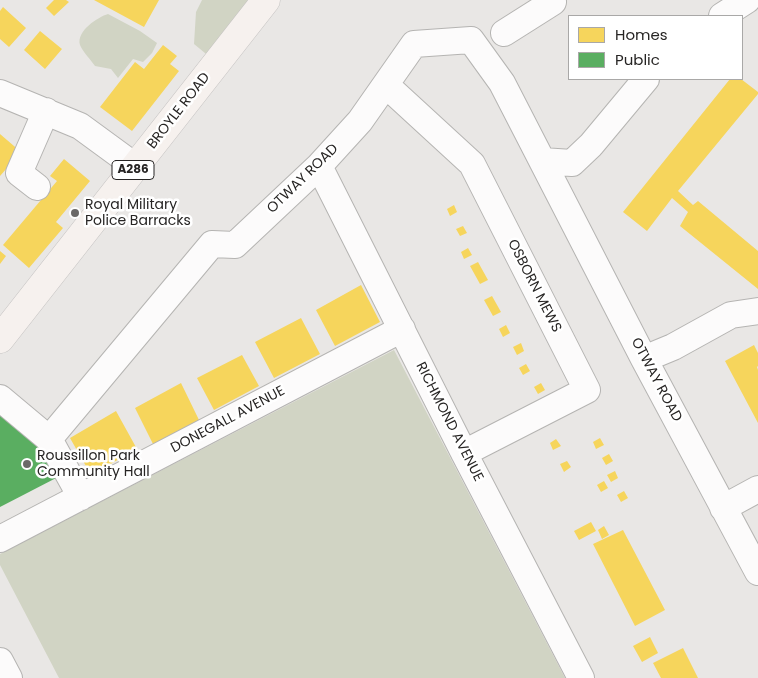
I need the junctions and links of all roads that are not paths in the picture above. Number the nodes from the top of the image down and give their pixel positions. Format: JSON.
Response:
{"nodes":[{"id":1,"x":266,"y":0,"type":"edge"},
{"id":2,"x":552,"y":0,"type":"edge"},
{"id":3,"x":747,"y":0,"type":"edge"},
{"id":4,"x":724,"y":15,"type":"edge"},
{"id":5,"x":504,"y":33,"type":"dead end"},
{"id":6,"x":645,"y":80,"type":"edge"},
{"id":7,"x":386,"y":85,"type":"junction"},
{"id":8,"x":0,"y":93,"type":"edge"},
{"id":9,"x":46,"y":111,"type":"junction"},
{"id":10,"x":542,"y":161,"type":"junction"},
{"id":11,"x":136,"y":166,"type":"junction"},
{"id":12,"x":319,"y":166,"type":"junction"},
{"id":13,"x":37,"y":187,"type":"dead end"},
{"id":14,"x":758,"y":311,"type":"edge"},
{"id":15,"x":4,"y":324,"type":"edge"},
{"id":16,"x":402,"y":329,"type":"junction"},
{"id":17,"x":644,"y":359,"type":"junction"},
{"id":18,"x":0,"y":398,"type":"edge"},
{"id":19,"x":49,"y":439,"type":"junction"},
{"id":20,"x":464,"y":453,"type":"junction"},
{"id":21,"x":758,"y":489,"type":"edge"},
{"id":22,"x":81,"y":497,"type":"junction"},
{"id":23,"x":723,"y":508,"type":"junction"},
{"id":24,"x":0,"y":539,"type":"edge"},
{"id":25,"x":758,"y":572,"type":"edge"},
{"id":26,"x":0,"y":661,"type":"edge"},
{"id":27,"x":8,"y":678,"type":"edge"},
{"id":28,"x":581,"y":678,"type":"edge"}],
"edges":[{"from":1,"to":11,"type":"main road","name":"BROYLE ROAD","number":"A286"},
{"from":2,"to":5,"type":"street"},
{"from":3,"to":4,"type":"street"},
{"from":6,"to":10,"type":"street"},
{"from":7,"to":10,"type":"street","name":"OTWAY ROAD"},
{"from":7,"to":12,"type":"street","name":"OTWAY ROAD"},
{"from":7,"to":20,"type":"street","name":"OSBORN MEWS"},
{"from":8,"to":9,"type":"street"},
{"from":9,"to":11,"type":"street"},
{"from":9,"to":13,"type":"street"},
{"from":10,"to":17,"type":"street","name":"OTWAY ROAD"},
{"from":11,"to":15,"type":"main road","name":"BROYLE ROAD","number":"A286"},
{"from":12,"to":16,"type":"street","name":"RICHMOND AVENUE"},
{"from":12,"to":19,"type":"street","name":"OTWAY ROAD"},
{"from":14,"to":17,"type":"street"},
{"from":16,"to":20,"type":"street","name":"RICHMOND AVENUE"},
{"from":16,"to":22,"type":"street","name":"DONEGALL AVENUE"},
{"from":17,"to":23,"type":"street","name":"OTWAY ROAD"},
{"from":18,"to":19,"type":"street"},
{"from":19,"to":22,"type":"street"},
{"from":20,"to":28,"type":"street","name":"RICHMOND AVENUE"},
{"from":21,"to":23,"type":"street"},
{"from":22,"to":24,"type":"street","name":"DONEGALL AVENUE"},
{"from":23,"to":25,"type":"street","name":"OTWAY ROAD"},
{"from":26,"to":27,"type":"street"}]}
